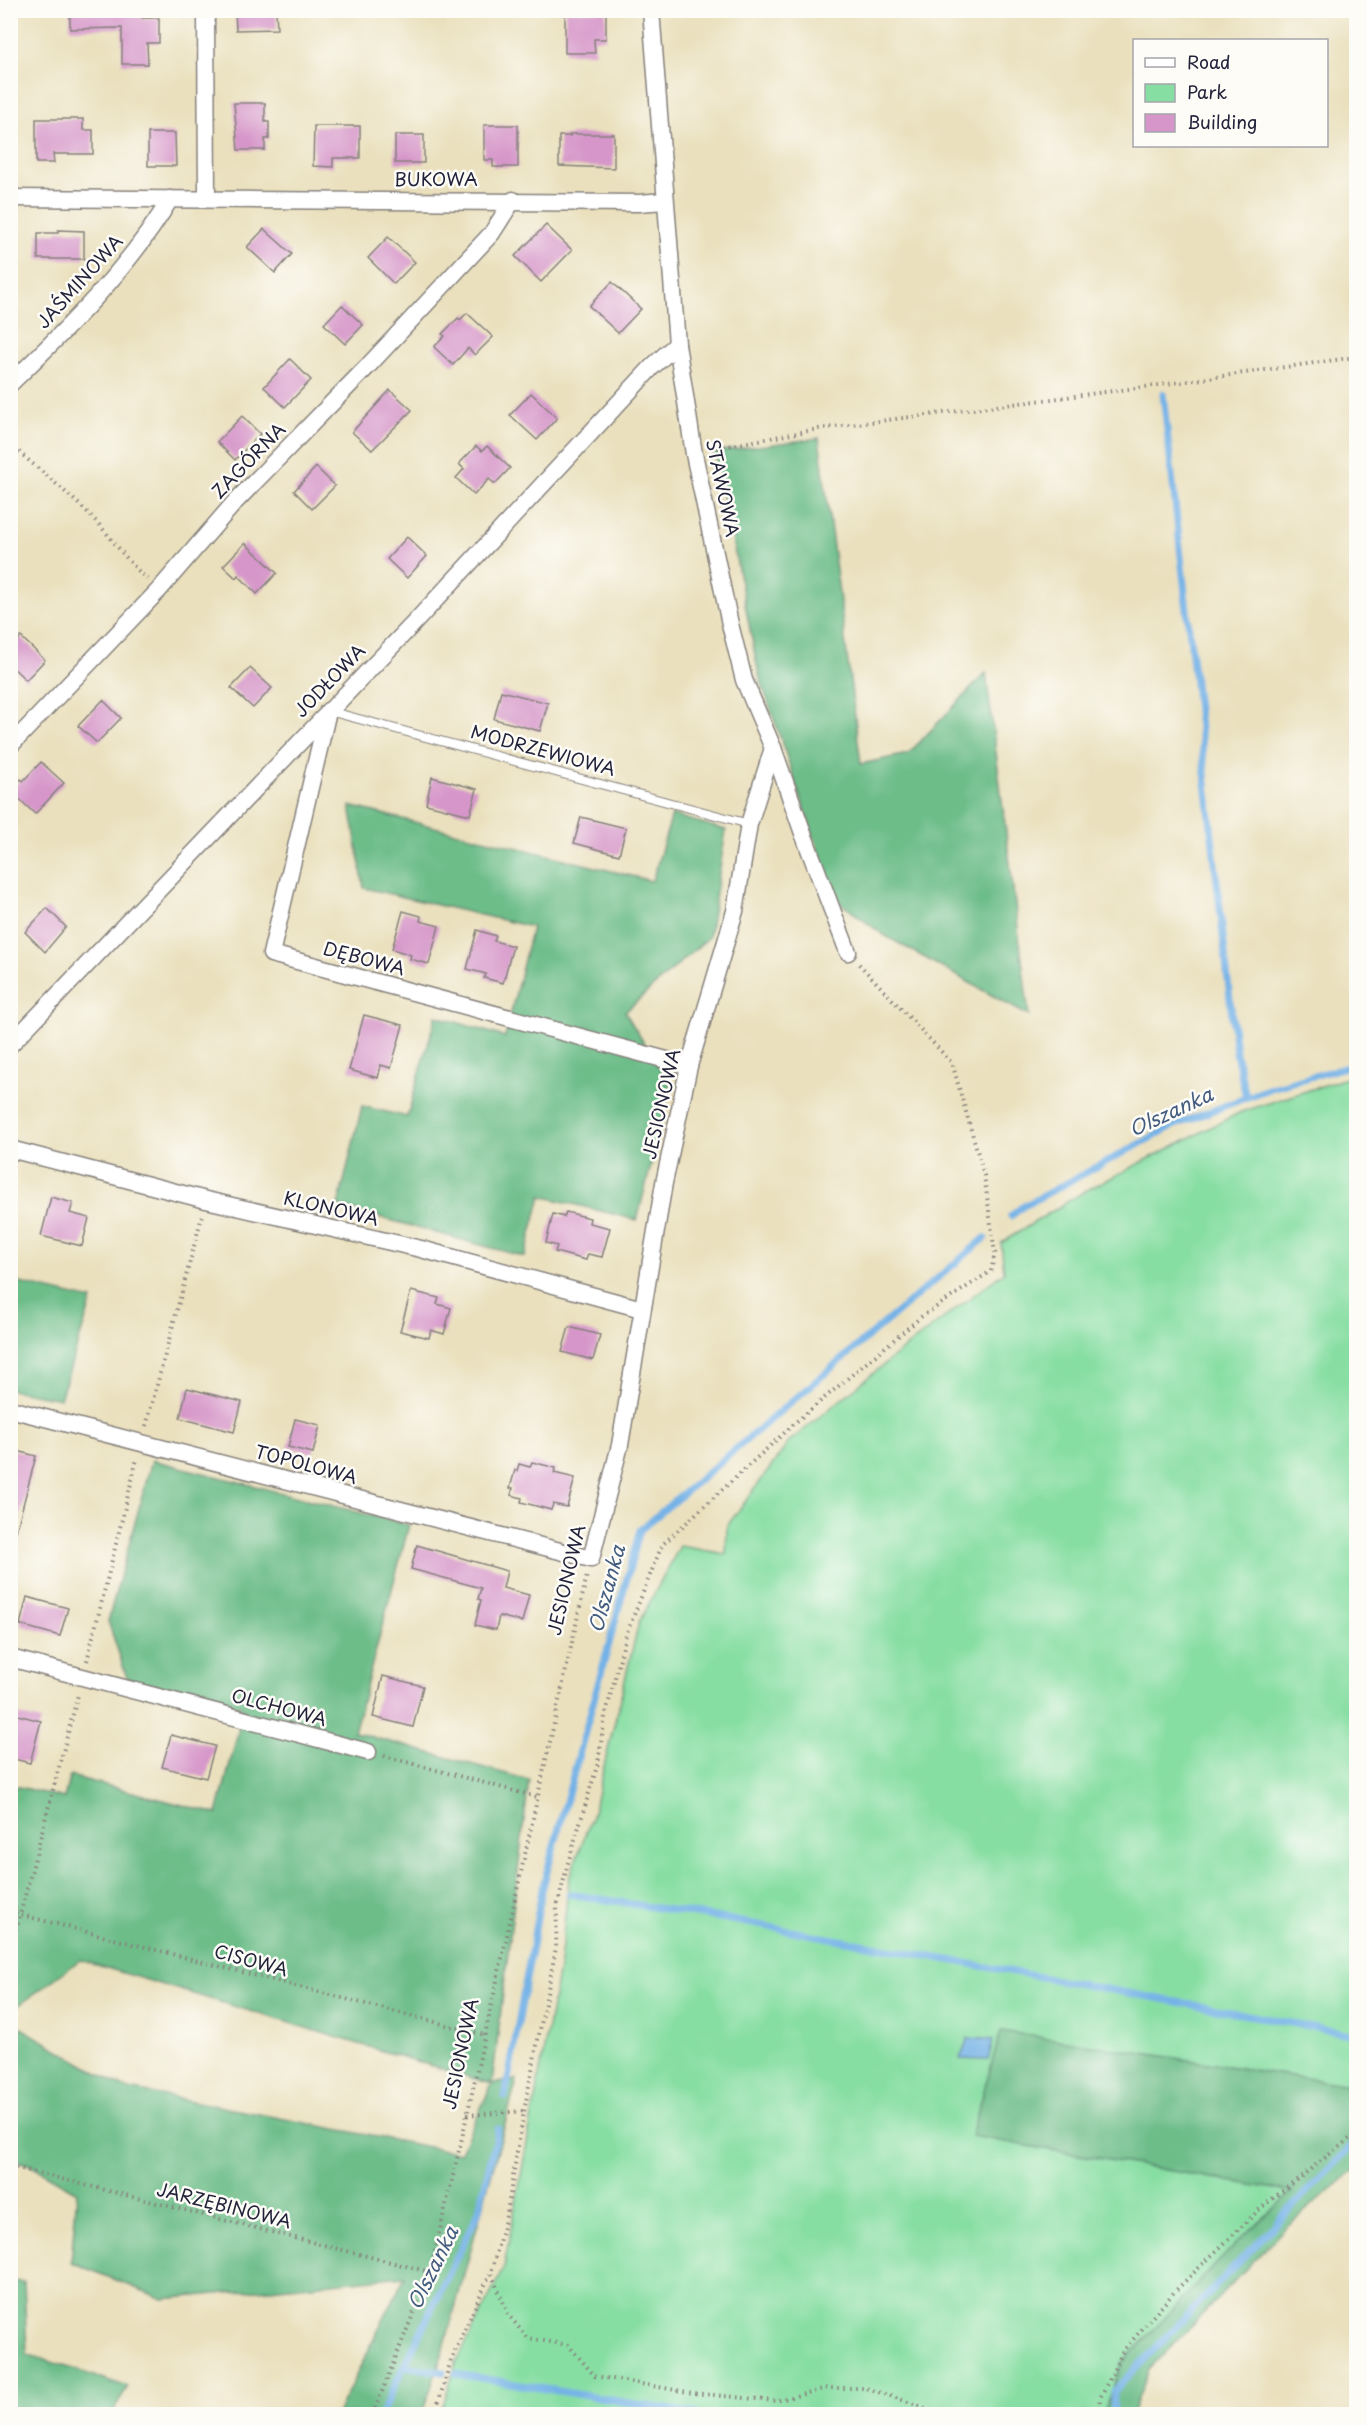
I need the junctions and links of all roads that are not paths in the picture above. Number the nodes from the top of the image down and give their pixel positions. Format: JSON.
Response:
{"nodes":[{"id":1,"x":206,"y":10,"type":"edge"},
{"id":2,"x":651,"y":10,"type":"edge"},
{"id":3,"x":10,"y":198,"type":"edge"},
{"id":4,"x":170,"y":199,"type":"junction"},
{"id":5,"x":207,"y":199,"type":"junction"},
{"id":6,"x":513,"y":200,"type":"junction"},
{"id":7,"x":664,"y":201,"type":"junction"},
{"id":8,"x":677,"y":344,"type":"junction"},
{"id":9,"x":10,"y":384,"type":"edge"},
{"id":10,"x":328,"y":710,"type":"junction"},
{"id":11,"x":10,"y":746,"type":"edge"},
{"id":12,"x":773,"y":748,"type":"junction"},
{"id":13,"x":749,"y":824,"type":"junction"},
{"id":14,"x":848,"y":952,"type":"road end"},
{"id":15,"x":10,"y":1045,"type":"edge"},
{"id":16,"x":689,"y":1066,"type":"junction"},
{"id":17,"x":10,"y":1149,"type":"edge"},
{"id":18,"x":642,"y":1309,"type":"junction"},
{"id":19,"x":10,"y":1409,"type":"edge"},
{"id":20,"x":591,"y":1559,"type":"joint"},
{"id":21,"x":10,"y":1658,"type":"edge"},
{"id":22,"x":368,"y":1752,"type":"road end"}],
"edges":[{"from":1,"to":5,"type":"street"},
{"from":2,"to":7,"type":"street","name":"STAWOWA"},
{"from":3,"to":4,"type":"street","name":"BUKOWA"},
{"from":4,"to":5,"type":"street","name":"BUKOWA"},
{"from":4,"to":9,"type":"street","name":"JAŚMINOWA"},
{"from":5,"to":6,"type":"street","name":"BUKOWA"},
{"from":6,"to":7,"type":"street","name":"BUKOWA"},
{"from":6,"to":11,"type":"street","name":"ZAGÓRNA"},
{"from":7,"to":8,"type":"street","name":"STAWOWA"},
{"from":8,"to":10,"type":"street","name":"JODŁOWA"},
{"from":8,"to":12,"type":"street","name":"STAWOWA"},
{"from":10,"to":13,"type":"lane","name":"MODRZEWIOWA"},
{"from":10,"to":15,"type":"street","name":"JODŁOWA"},
{"from":10,"to":16,"type":"street","name":"DĘBOWA"},
{"from":12,"to":13,"type":"street","name":"JESIONOWA"},
{"from":12,"to":14,"type":"street","name":"STAWOWA"},
{"from":13,"to":16,"type":"street","name":"JESIONOWA"},
{"from":16,"to":18,"type":"street","name":"JESIONOWA"},
{"from":17,"to":18,"type":"street","name":"KLONOWA"},
{"from":18,"to":20,"type":"street","name":"JESIONOWA"},
{"from":19,"to":20,"type":"street","name":"TOPOLOWA"},
{"from":21,"to":22,"type":"street","name":"OLCHOWA"}]}
